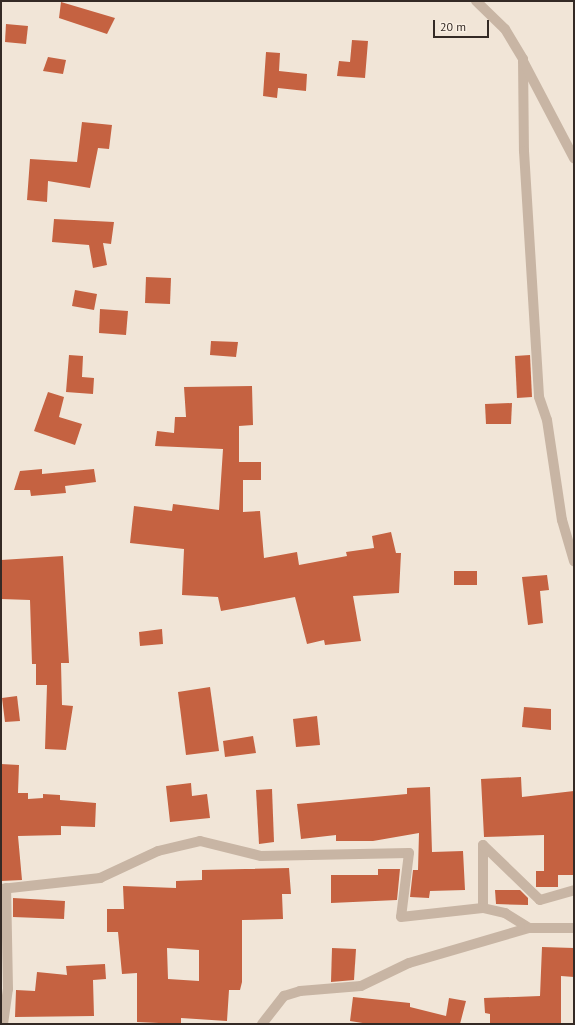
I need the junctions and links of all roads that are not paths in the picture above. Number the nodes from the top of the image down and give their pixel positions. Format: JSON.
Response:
{"nodes":[{"id":1,"x":476,"y":1,"type":"edge"},
{"id":2,"x":522,"y":59,"type":"junction"},
{"id":3,"x":574,"y":158,"type":"edge"},
{"id":4,"x":574,"y":562,"type":"edge"},
{"id":5,"x":3,"y":888,"type":"edge"},
{"id":6,"x":574,"y":890,"type":"edge"},
{"id":7,"x":483,"y":908,"type":"junction"},
{"id":8,"x":529,"y":928,"type":"junction"},
{"id":9,"x":574,"y":928,"type":"edge"},
{"id":10,"x":3,"y":1024,"type":"edge"},
{"id":11,"x":262,"y":1024,"type":"edge"}],
"edges":[{"from":1,"to":2,"type":"street"},
{"from":2,"to":3,"type":"street"},
{"from":2,"to":4,"type":"street"},
{"from":5,"to":7,"type":"street"},
{"from":5,"to":10,"type":"street"},
{"from":6,"to":7,"type":"street"},
{"from":7,"to":8,"type":"street"},
{"from":8,"to":9,"type":"street"},
{"from":8,"to":11,"type":"street"}]}
